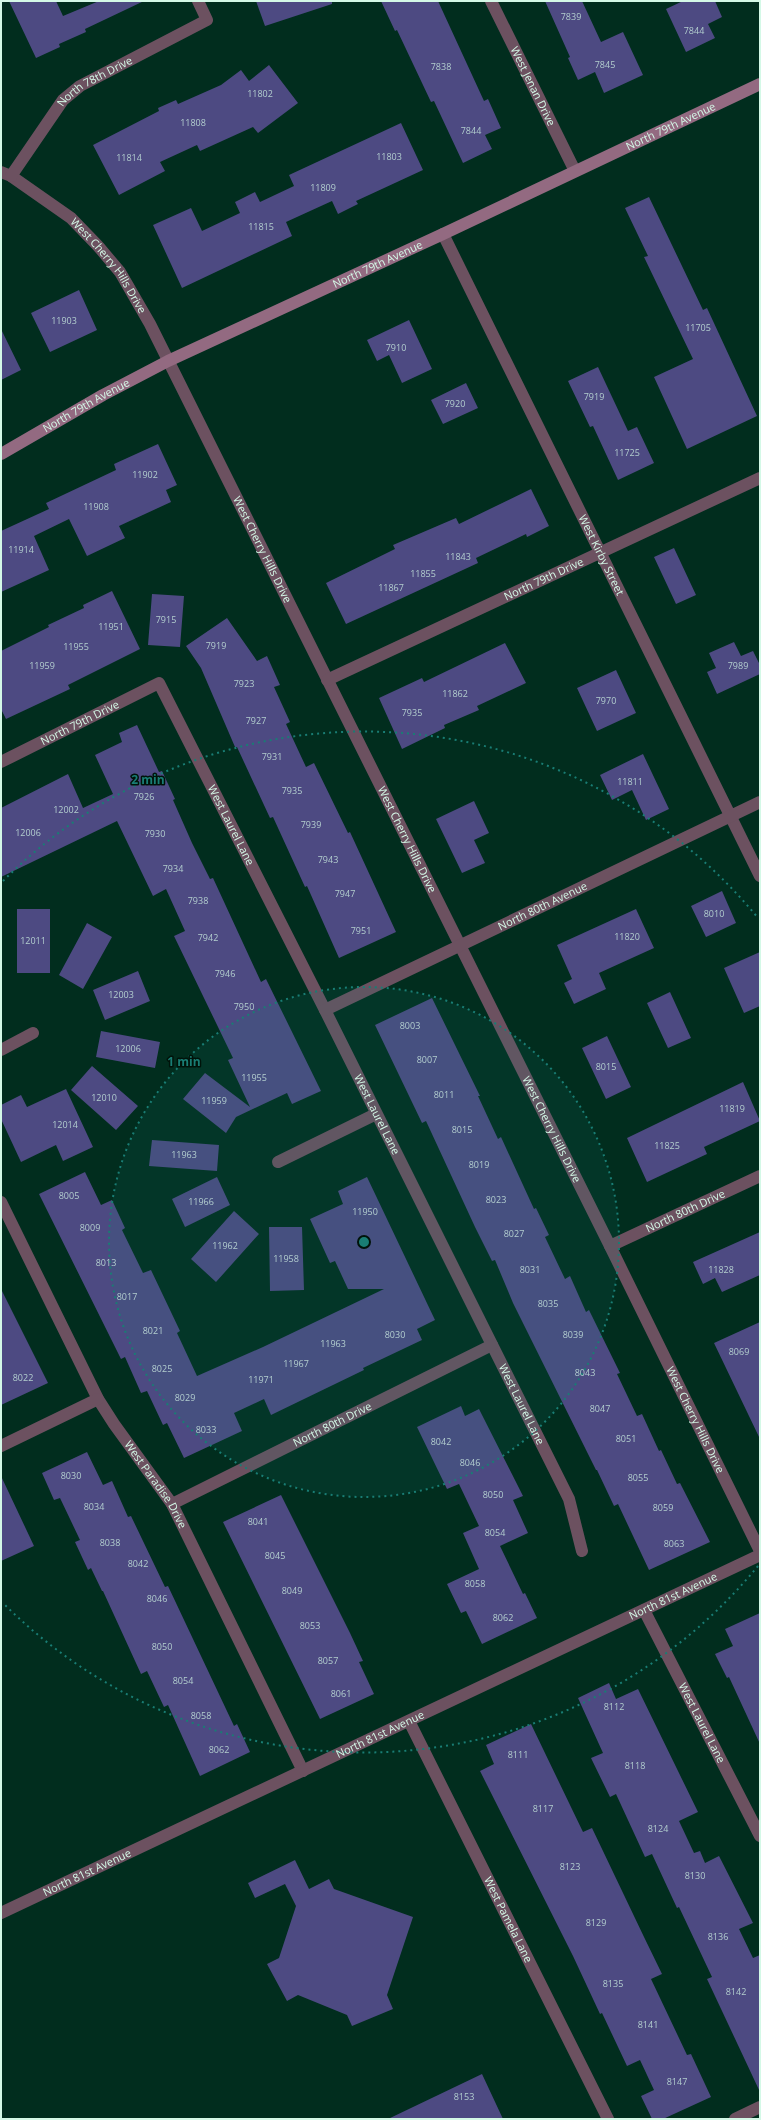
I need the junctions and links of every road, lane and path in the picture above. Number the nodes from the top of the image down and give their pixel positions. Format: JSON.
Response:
{"nodes":[{"id":1,"x":198,"y":1,"type":"edge"},
{"id":2,"x":490,"y":1,"type":"edge"},
{"id":3,"x":760,"y":84,"type":"edge"},
{"id":4,"x":575,"y":171,"type":"junction"},
{"id":5,"x":6,"y":174,"type":"edge"},
{"id":6,"x":443,"y":234,"type":"junction"},
{"id":7,"x":168,"y":361,"type":"junction"},
{"id":8,"x":1,"y":454,"type":"edge"},
{"id":9,"x":760,"y":478,"type":"edge"},
{"id":10,"x":601,"y":552,"type":"junction"},
{"id":11,"x":326,"y":680,"type":"junction"},
{"id":12,"x":159,"y":684,"type":"joint"},
{"id":13,"x":1,"y":762,"type":"edge"},
{"id":14,"x":760,"y":802,"type":"edge"},
{"id":15,"x":730,"y":816,"type":"junction"},
{"id":16,"x":760,"y":876,"type":"edge"},
{"id":17,"x":459,"y":945,"type":"junction"},
{"id":18,"x":325,"y":1010,"type":"junction"},
{"id":19,"x":33,"y":1033,"type":"dead end"},
{"id":20,"x":1,"y":1050,"type":"edge"},
{"id":21,"x":376,"y":1114,"type":"junction"},
{"id":22,"x":278,"y":1162,"type":"dead end"},
{"id":23,"x":760,"y":1176,"type":"edge"},
{"id":24,"x":1,"y":1202,"type":"edge"},
{"id":25,"x":610,"y":1246,"type":"junction"},
{"id":26,"x":492,"y":1345,"type":"junction"},
{"id":27,"x":98,"y":1399,"type":"junction"},
{"id":28,"x":1,"y":1446,"type":"edge"},
{"id":29,"x":172,"y":1504,"type":"junction"},
{"id":30,"x":582,"y":1551,"type":"dead end"},
{"id":31,"x":760,"y":1551,"type":"edge"},
{"id":32,"x":760,"y":1555,"type":"edge"},
{"id":33,"x":644,"y":1610,"type":"junction"},
{"id":34,"x":409,"y":1721,"type":"junction"},
{"id":35,"x":303,"y":1771,"type":"junction"},
{"id":36,"x":760,"y":1836,"type":"edge"},
{"id":37,"x":1,"y":1913,"type":"edge"},
{"id":38,"x":760,"y":2107,"type":"edge"},
{"id":39,"x":608,"y":2119,"type":"edge"},
{"id":40,"x":735,"y":2119,"type":"edge"}],
"edges":[{"from":1,"to":5,"type":"street","name":"North 78th Drive"},
{"from":2,"to":4,"type":"street","name":"West Jenan Drive"},
{"from":3,"to":4,"type":"street","name":"North 79th Avenue"},
{"from":4,"to":6,"type":"street","name":"North 79th Avenue"},
{"from":5,"to":7,"type":"street","name":"West Cherry Hills Drive"},
{"from":6,"to":7,"type":"street","name":"North 79th Avenue"},
{"from":6,"to":10,"type":"street","name":"West Kirby Street"},
{"from":7,"to":8,"type":"street","name":"North 79th Avenue"},
{"from":7,"to":11,"type":"street","name":"West Cherry Hills Drive"},
{"from":9,"to":10,"type":"street","name":"North 79th Drive"},
{"from":10,"to":11,"type":"street","name":"North 79th Drive"},
{"from":10,"to":15,"type":"street","name":"West Kirby Street"},
{"from":11,"to":17,"type":"street","name":"West Cherry Hills Drive"},
{"from":12,"to":13,"type":"street","name":"North 79th Drive"},
{"from":12,"to":18,"type":"street","name":"West Laurel Lane"},
{"from":14,"to":15,"type":"street","name":"North 80th Avenue"},
{"from":15,"to":16,"type":"street","name":"West Kirby Street"},
{"from":15,"to":17,"type":"street","name":"North 80th Avenue"},
{"from":17,"to":18,"type":"street","name":"North 80th Avenue"},
{"from":17,"to":25,"type":"street","name":"West Cherry Hills Drive"},
{"from":18,"to":21,"type":"street","name":"West Laurel Lane"},
{"from":19,"to":20,"type":"street"},
{"from":21,"to":22,"type":"street"},
{"from":21,"to":26,"type":"street","name":"West Laurel Lane"},
{"from":23,"to":25,"type":"street","name":"North 80th Drive"},
{"from":24,"to":27,"type":"street","name":"West Paradise Drive"},
{"from":25,"to":31,"type":"street","name":"West Cherry Hills Drive"},
{"from":26,"to":29,"type":"street","name":"North 80th Drive"},
{"from":26,"to":30,"type":"street","name":"West Laurel Lane"},
{"from":27,"to":28,"type":"street"},
{"from":27,"to":29,"type":"street","name":"West Paradise Drive"},
{"from":29,"to":35,"type":"street","name":"West Paradise Drive"},
{"from":32,"to":33,"type":"street","name":"North 81st Avenue"},
{"from":33,"to":34,"type":"street","name":"North 81st Avenue"},
{"from":33,"to":36,"type":"street","name":"West Laurel Lane"},
{"from":34,"to":35,"type":"street","name":"North 81st Avenue"},
{"from":34,"to":39,"type":"street","name":"West Pamela Lane"},
{"from":35,"to":37,"type":"street","name":"North 81st Avenue"},
{"from":38,"to":40,"type":"street"}]}
